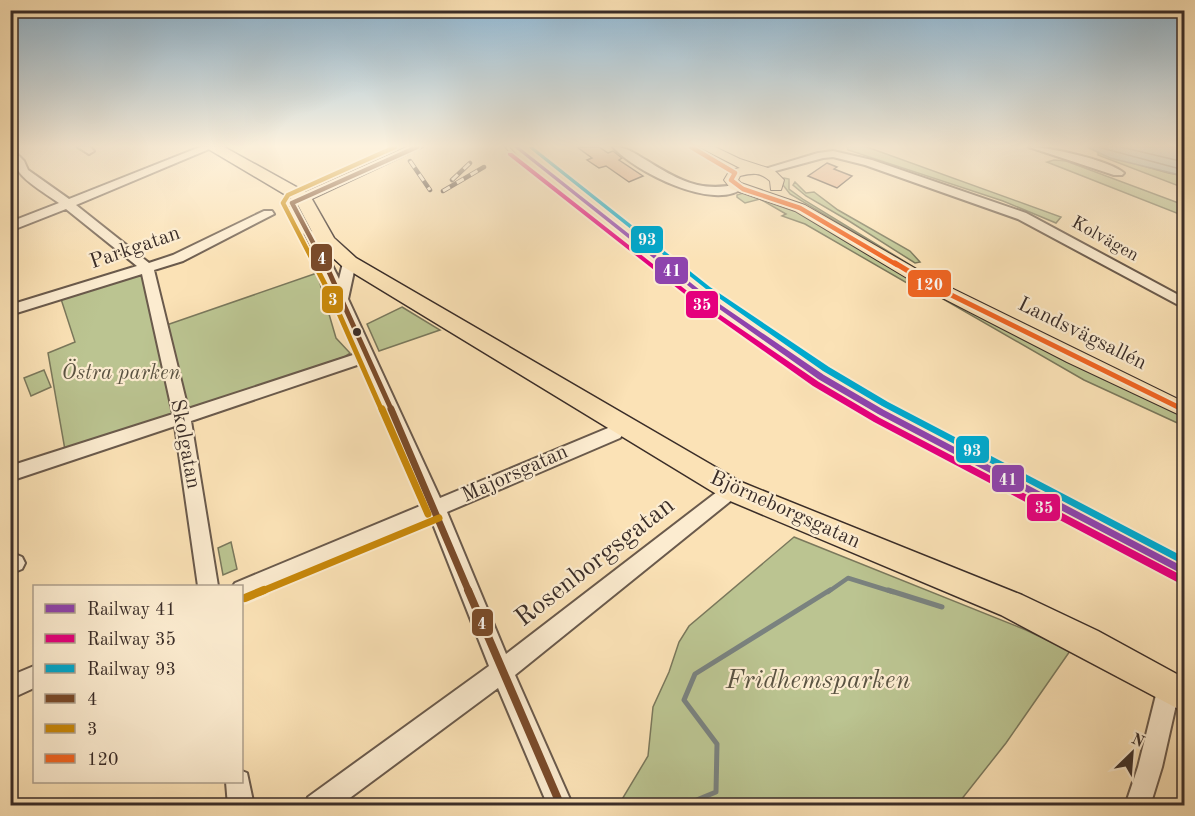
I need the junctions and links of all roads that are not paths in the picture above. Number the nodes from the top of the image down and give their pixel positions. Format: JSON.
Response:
{"nodes":[{"id":1,"x":41,"y":185,"type":"edge"},
{"id":2,"x":110,"y":185,"type":"edge"},
{"id":3,"x":272,"y":185,"type":"edge"},
{"id":4,"x":336,"y":185,"type":"edge"},
{"id":5,"x":688,"y":185,"type":"edge"},
{"id":6,"x":737,"y":185,"type":"edge"},
{"id":7,"x":742,"y":185,"type":"edge"},
{"id":8,"x":742,"y":185,"type":"edge"},
{"id":9,"x":775,"y":185,"type":"edge"},
{"id":10,"x":779,"y":185,"type":"edge"},
{"id":11,"x":935,"y":185,"type":"edge"},
{"id":12,"x":302,"y":202,"type":"junction"},
{"id":13,"x":66,"y":203,"type":"junction"},
{"id":14,"x":268,"y":214,"type":"dead end"},
{"id":15,"x":10,"y":226,"type":"edge"},
{"id":16,"x":311,"y":235,"type":"junction"},
{"id":17,"x":343,"y":265,"type":"junction"},
{"id":18,"x":147,"y":268,"type":"junction"},
{"id":19,"x":342,"y":298,"type":"junction"},
{"id":20,"x":960,"y":300,"type":"junction"},
{"id":21,"x":1185,"y":304,"type":"edge"},
{"id":22,"x":10,"y":310,"type":"edge"},
{"id":23,"x":367,"y":356,"type":"junction"},
{"id":24,"x":1185,"y":410,"type":"edge"},
{"id":25,"x":182,"y":416,"type":"junction"},
{"id":26,"x":622,"y":426,"type":"junction"},
{"id":27,"x":10,"y":474,"type":"edge"},
{"id":28,"x":732,"y":490,"type":"junction"},
{"id":29,"x":436,"y":510,"type":"junction"},
{"id":30,"x":208,"y":585,"type":"edge"},
{"id":31,"x":243,"y":590,"type":"edge"},
{"id":32,"x":501,"y":670,"type":"junction"},
{"id":33,"x":33,"y":678,"type":"edge"},
{"id":34,"x":10,"y":688,"type":"edge"},
{"id":35,"x":1177,"y":692,"type":"edge"},
{"id":36,"x":238,"y":783,"type":"edge"},
{"id":37,"x":241,"y":806,"type":"edge"},
{"id":38,"x":317,"y":806,"type":"edge"},
{"id":39,"x":561,"y":806,"type":"edge"},
{"id":40,"x":1137,"y":806,"type":"edge"}],
"edges":[{"from":1,"to":13,"type":"street"},
{"from":2,"to":13,"type":"street"},
{"from":3,"to":12,"type":"highway"},
{"from":4,"to":12,"type":"main road"},
{"from":5,"to":6,"type":"street"},
{"from":7,"to":9,"type":"main road"},
{"from":8,"to":20,"type":"main road","name":"Landsvägsallén"},
{"from":10,"to":20,"type":"main road","name":"Landsvägsallén"},
{"from":11,"to":21,"type":"street","name":"Kolvägen"},
{"from":12,"to":16,"type":"highway"},
{"from":12,"to":17,"type":"highway"},
{"from":13,"to":15,"type":"street"},
{"from":13,"to":18,"type":"street"},
{"from":14,"to":18,"type":"street","name":"Parkgatan"},
{"from":16,"to":17,"type":"highway"},
{"from":16,"to":19,"type":"street"},
{"from":17,"to":19,"type":"street"},
{"from":17,"to":26,"type":"highway","name":"Björneborgsgatan"},
{"from":18,"to":22,"type":"street","name":"Parkgatan"},
{"from":18,"to":25,"type":"street","name":"Skolgatan"},
{"from":19,"to":23,"type":"street"},
{"from":20,"to":24,"type":"main road","name":"Landsvägsallén"},
{"from":23,"to":25,"type":"street"},
{"from":23,"to":29,"type":"street"},
{"from":25,"to":27,"type":"street"},
{"from":25,"to":30,"type":"street","name":"Skolgatan"},
{"from":26,"to":28,"type":"highway","name":"Björneborgsgatan"},
{"from":26,"to":29,"type":"street","name":"Majorsgatan"},
{"from":28,"to":32,"type":"street","name":"Rosenborgsgatan"},
{"from":28,"to":35,"type":"highway","name":"Björneborgsgatan"},
{"from":29,"to":31,"type":"street","name":"Majorsgatan"},
{"from":29,"to":32,"type":"street"},
{"from":32,"to":38,"type":"street","name":"Rosenborgsgatan"},
{"from":32,"to":39,"type":"street"},
{"from":33,"to":34,"type":"street"},
{"from":35,"to":40,"type":"street"},
{"from":36,"to":37,"type":"street"}]}
